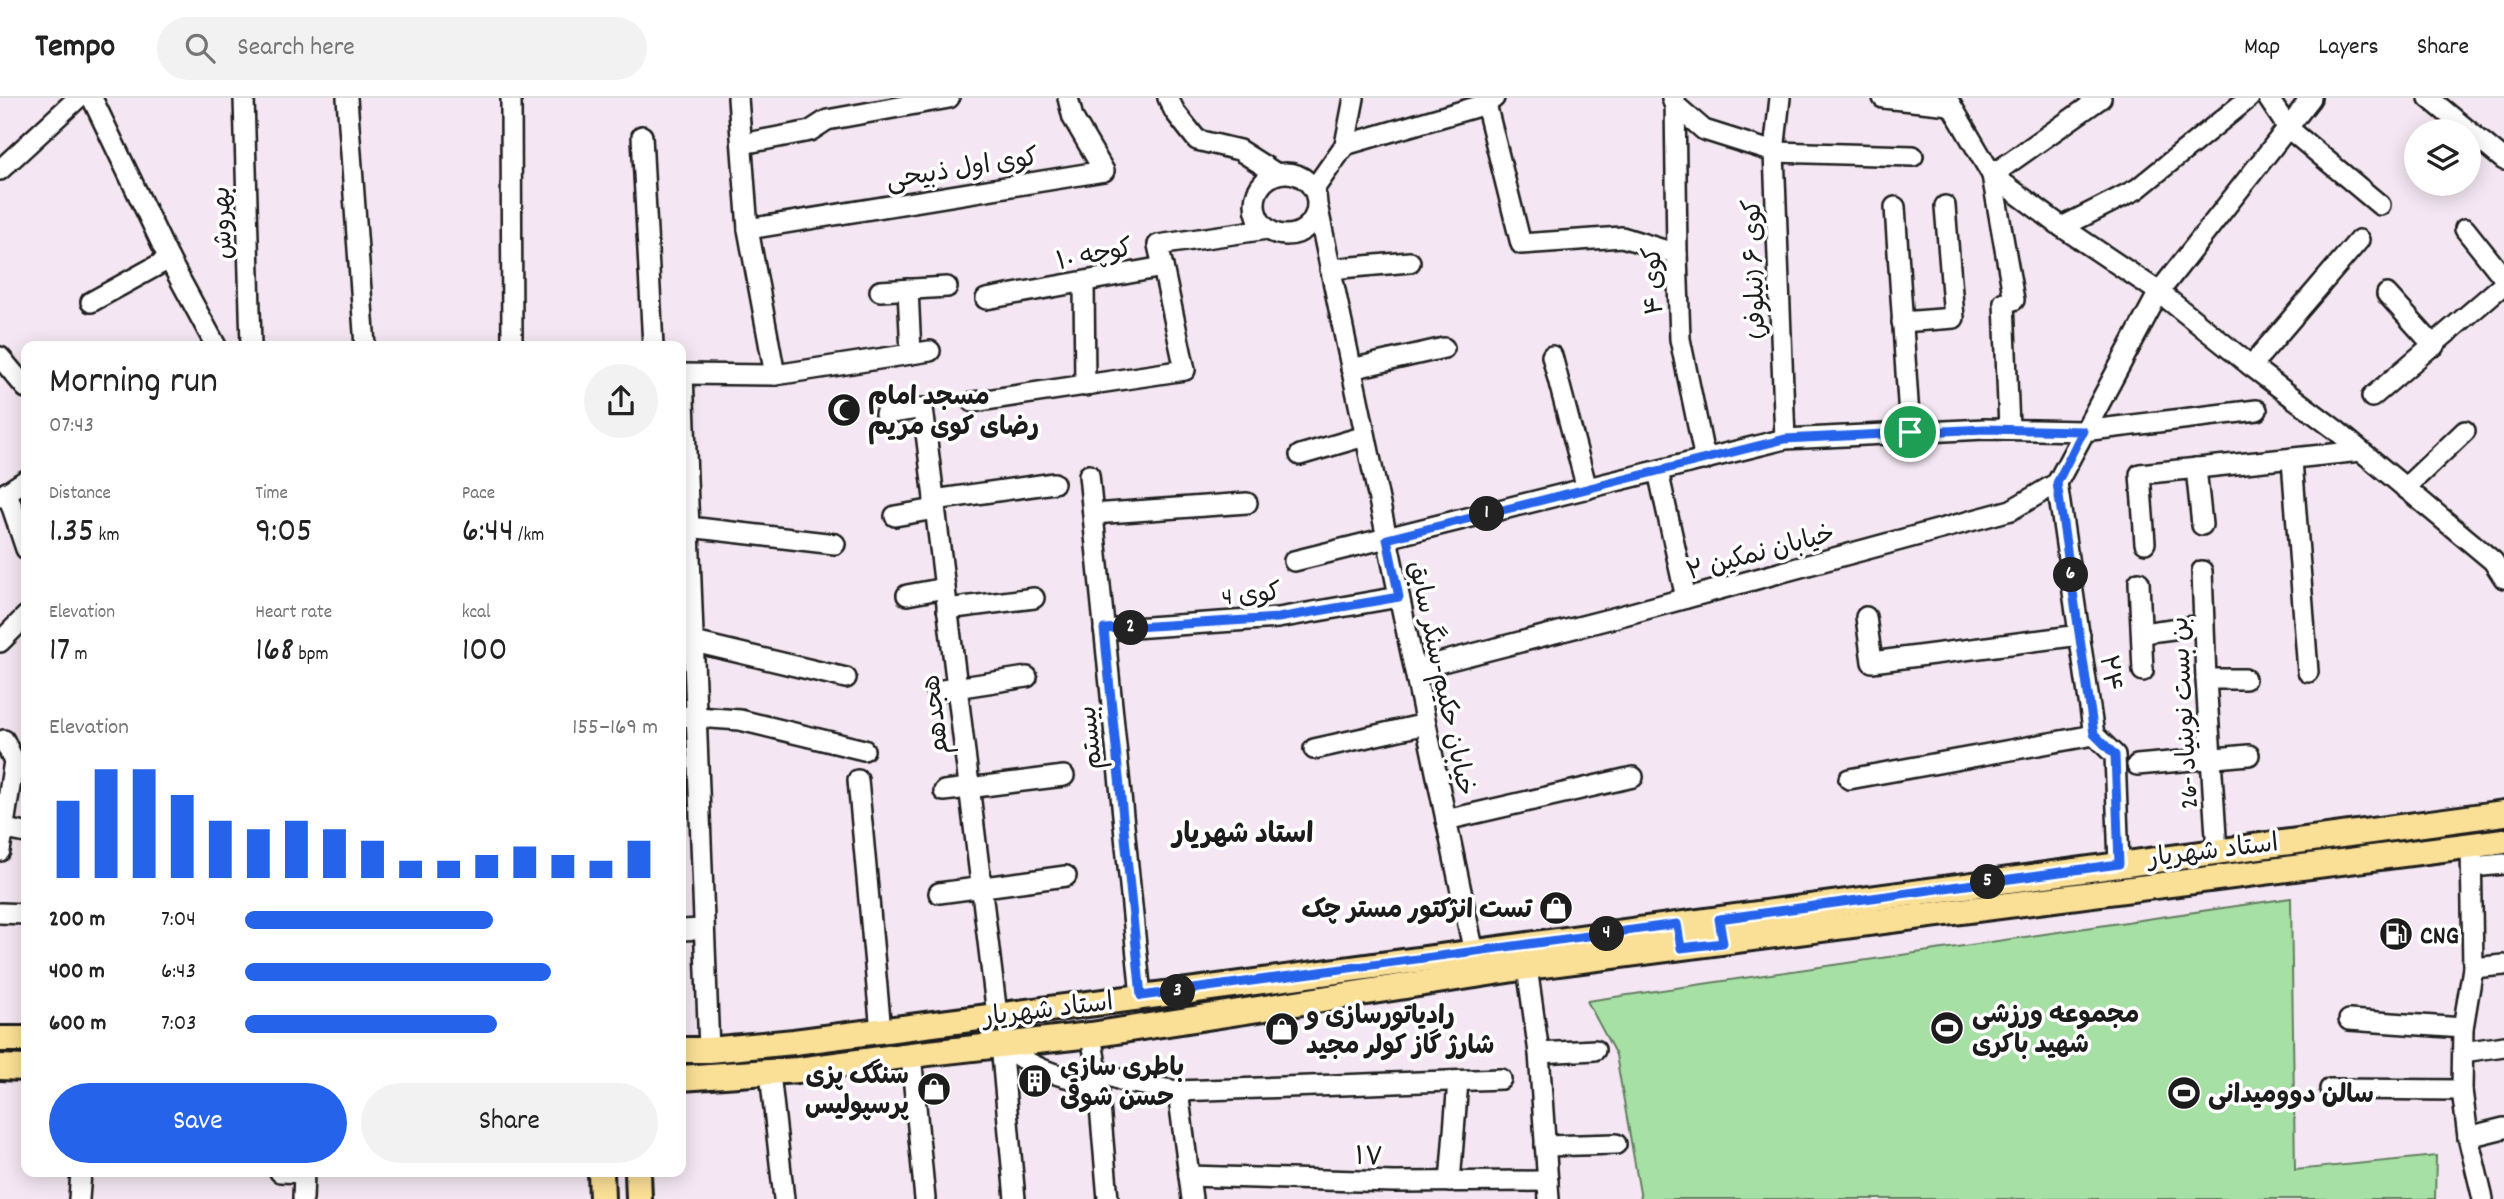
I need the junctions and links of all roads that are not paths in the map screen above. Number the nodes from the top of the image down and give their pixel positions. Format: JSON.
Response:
{"nodes":[{"id":1,"x":78,"y":98,"type":"edge"},
{"id":2,"x":92,"y":98,"type":"edge"},
{"id":3,"x":244,"y":98,"type":"edge"},
{"id":4,"x":347,"y":98,"type":"edge"},
{"id":5,"x":511,"y":98,"type":"edge"},
{"id":6,"x":738,"y":98,"type":"edge"},
{"id":7,"x":949,"y":98,"type":"edge"},
{"id":8,"x":1068,"y":98,"type":"edge"},
{"id":9,"x":1168,"y":98,"type":"edge"},
{"id":10,"x":1354,"y":98,"type":"edge"},
{"id":11,"x":1780,"y":98,"type":"edge"},
{"id":12,"x":1883,"y":98,"type":"edge"},
{"id":13,"x":2101,"y":98,"type":"edge"},
{"id":14,"x":2249,"y":98,"type":"edge"},
{"id":15,"x":2268,"y":98,"type":"edge"},
{"id":16,"x":2311,"y":98,"type":"edge"},
{"id":17,"x":2429,"y":98,"type":"edge"},
{"id":18,"x":1674,"y":100,"type":"edge"},
{"id":19,"x":1490,"y":101,"type":"edge"},
{"id":20,"x":1948,"y":102,"type":"edge"},
{"id":21,"x":2288,"y":128,"type":"junction"},
{"id":22,"x":642,"y":136,"type":"dead end"},
{"id":23,"x":741,"y":144,"type":"junction"},
{"id":24,"x":1345,"y":145,"type":"junction"},
{"id":25,"x":1774,"y":152,"type":"junction"},
{"id":26,"x":1913,"y":156,"type":"dead end"},
{"id":27,"x":2504,"y":160,"type":"edge"},
{"id":28,"x":0,"y":170,"type":"edge"},
{"id":29,"x":1277,"y":174,"type":"junction"},
{"id":30,"x":1992,"y":175,"type":"junction"},
{"id":31,"x":1314,"y":188,"type":"junction"},
{"id":32,"x":2380,"y":205,"type":"dead end"},
{"id":33,"x":1945,"y":206,"type":"dead end"},
{"id":34,"x":1895,"y":207,"type":"dead end"},
{"id":35,"x":1318,"y":209,"type":"junction"},
{"id":36,"x":2062,"y":227,"type":"junction"},
{"id":37,"x":748,"y":229,"type":"junction"},
{"id":38,"x":1267,"y":229,"type":"junction"},
{"id":39,"x":2465,"y":229,"type":"dead end"},
{"id":40,"x":2359,"y":240,"type":"dead end"},
{"id":41,"x":1676,"y":254,"type":"junction"},
{"id":42,"x":169,"y":259,"type":"junction"},
{"id":43,"x":1410,"y":262,"type":"dead end"},
{"id":44,"x":1163,"y":267,"type":"junction"},
{"id":45,"x":1330,"y":269,"type":"junction"},
{"id":46,"x":2504,"y":278,"type":"edge"},
{"id":47,"x":1084,"y":283,"type":"junction"},
{"id":48,"x":2504,"y":284,"type":"edge"},
{"id":49,"x":947,"y":287,"type":"dead end"},
{"id":50,"x":908,"y":289,"type":"junction"},
{"id":51,"x":880,"y":291,"type":"dead end"},
{"id":52,"x":2159,"y":292,"type":"junction"},
{"id":53,"x":2387,"y":294,"type":"dead end"},
{"id":54,"x":986,"y":299,"type":"dead end"},
{"id":55,"x":91,"y":302,"type":"dead end"},
{"id":56,"x":1902,"y":322,"type":"junction"},
{"id":57,"x":213,"y":341,"type":"edge"},
{"id":58,"x":251,"y":341,"type":"edge"},
{"id":59,"x":365,"y":341,"type":"edge"},
{"id":60,"x":512,"y":341,"type":"edge"},
{"id":61,"x":653,"y":341,"type":"edge"},
{"id":62,"x":2434,"y":346,"type":"junction"},
{"id":63,"x":1444,"y":348,"type":"dead end"},
{"id":64,"x":1552,"y":356,"type":"dead end"},
{"id":65,"x":0,"y":357,"type":"edge"},
{"id":66,"x":2251,"y":366,"type":"junction"},
{"id":67,"x":1351,"y":369,"type":"junction"},
{"id":68,"x":686,"y":374,"type":"edge"},
{"id":69,"x":775,"y":375,"type":"junction"},
{"id":70,"x":21,"y":381,"type":"edge"},
{"id":71,"x":1085,"y":386,"type":"junction"},
{"id":72,"x":2372,"y":397,"type":"dead end"},
{"id":73,"x":973,"y":402,"type":"dead end"},
{"id":74,"x":2257,"y":410,"type":"dead end"},
{"id":75,"x":885,"y":414,"type":"dead end"},
{"id":76,"x":2009,"y":429,"type":"junction"},
{"id":77,"x":2083,"y":431,"type":"junction"},
{"id":78,"x":2465,"y":431,"type":"dead end"},
{"id":79,"x":1910,"y":432,"type":"junction"},
{"id":80,"x":1366,"y":436,"type":"junction"},
{"id":81,"x":1785,"y":439,"type":"junction"},
{"id":82,"x":2361,"y":451,"type":"junction"},
{"id":83,"x":1300,"y":455,"type":"dead end"},
{"id":84,"x":1705,"y":460,"type":"junction"},
{"id":85,"x":2292,"y":460,"type":"junction"},
{"id":86,"x":2196,"y":468,"type":"junction"},
{"id":87,"x":1658,"y":471,"type":"junction"},
{"id":88,"x":1089,"y":475,"type":"dead end"},
{"id":89,"x":21,"y":483,"type":"edge"},
{"id":90,"x":1054,"y":483,"type":"dead end"},
{"id":91,"x":2057,"y":483,"type":"junction"},
{"id":92,"x":2405,"y":488,"type":"junction"},
{"id":93,"x":1587,"y":489,"type":"junction"},
{"id":94,"x":3,"y":495,"type":"edge"},
{"id":95,"x":686,"y":501,"type":"edge"},
{"id":96,"x":1247,"y":503,"type":"dead end"},
{"id":97,"x":935,"y":505,"type":"junction"},
{"id":98,"x":1093,"y":514,"type":"junction"},
{"id":99,"x":895,"y":516,"type":"dead end"},
{"id":100,"x":2202,"y":525,"type":"dead end"},
{"id":101,"x":689,"y":527,"type":"junction"},
{"id":102,"x":21,"y":537,"type":"edge"},
{"id":103,"x":1387,"y":539,"type":"junction"},
{"id":104,"x":2145,"y":542,"type":"dead end"},
{"id":105,"x":835,"y":544,"type":"dead end"},
{"id":106,"x":1294,"y":561,"type":"dead end"},
{"id":107,"x":2202,"y":571,"type":"dead end"},
{"id":108,"x":686,"y":575,"type":"edge"},
{"id":109,"x":2504,"y":578,"type":"edge"},
{"id":110,"x":2138,"y":582,"type":"dead end"},
{"id":111,"x":945,"y":588,"type":"junction"},
{"id":112,"x":908,"y":595,"type":"dead end"},
{"id":113,"x":1399,"y":597,"type":"junction"},
{"id":114,"x":1034,"y":598,"type":"dead end"},
{"id":115,"x":1686,"y":598,"type":"junction"},
{"id":116,"x":947,"y":610,"type":"junction"},
{"id":117,"x":1866,"y":617,"type":"dead end"},
{"id":118,"x":21,"y":621,"type":"edge"},
{"id":119,"x":2203,"y":625,"type":"junction"},
{"id":120,"x":1104,"y":629,"type":"junction"},
{"id":121,"x":689,"y":631,"type":"edge"},
{"id":122,"x":2142,"y":633,"type":"junction"},
{"id":123,"x":2080,"y":635,"type":"junction"},
{"id":124,"x":0,"y":642,"type":"edge"},
{"id":125,"x":1415,"y":669,"type":"junction"},
{"id":126,"x":2143,"y":671,"type":"dead end"},
{"id":127,"x":2308,"y":672,"type":"dead end"},
{"id":128,"x":1027,"y":677,"type":"dead end"},
{"id":129,"x":846,"y":678,"type":"dead end"},
{"id":130,"x":2245,"y":679,"type":"dead end"},
{"id":131,"x":2206,"y":680,"type":"junction"},
{"id":132,"x":957,"y":687,"type":"junction"},
{"id":133,"x":936,"y":691,"type":"dead end"},
{"id":134,"x":689,"y":716,"type":"edge"},
{"id":135,"x":1426,"y":724,"type":"junction"},
{"id":136,"x":2094,"y":734,"type":"junction"},
{"id":137,"x":4,"y":740,"type":"dead end"},
{"id":138,"x":1314,"y":749,"type":"dead end"},
{"id":139,"x":864,"y":750,"type":"dead end"},
{"id":140,"x":2249,"y":755,"type":"dead end"},
{"id":141,"x":2211,"y":757,"type":"junction"},
{"id":142,"x":2137,"y":765,"type":"dead end"},
{"id":143,"x":1064,"y":776,"type":"dead end"},
{"id":144,"x":1633,"y":777,"type":"dead end"},
{"id":145,"x":1849,"y":779,"type":"dead end"},
{"id":146,"x":858,"y":780,"type":"dead end"},
{"id":147,"x":970,"y":789,"type":"junction"},
{"id":148,"x":944,"y":791,"type":"dead end"},
{"id":149,"x":690,"y":799,"type":"edge"},
{"id":150,"x":2504,"y":813,"type":"edge"},
{"id":151,"x":1447,"y":820,"type":"junction"},
{"id":152,"x":2,"y":829,"type":"edge"},
{"id":153,"x":21,"y":831,"type":"edge"},
{"id":154,"x":2504,"y":841,"type":"edge"},
{"id":155,"x":0,"y":851,"type":"edge"},
{"id":156,"x":2217,"y":852,"type":"junction"},
{"id":157,"x":2472,"y":856,"type":"junction"},
{"id":158,"x":2119,"y":864,"type":"junction"},
{"id":159,"x":2504,"y":864,"type":"edge"},
{"id":160,"x":1066,"y":876,"type":"dead end"},
{"id":161,"x":981,"y":886,"type":"junction"},
{"id":162,"x":939,"y":893,"type":"dead end"},
{"id":163,"x":0,"y":913,"type":"edge"},
{"id":164,"x":21,"y":914,"type":"edge"},
{"id":165,"x":704,"y":929,"type":"junction"},
{"id":166,"x":686,"y":930,"type":"edge"},
{"id":167,"x":1721,"y":931,"type":"junction"},
{"id":168,"x":1679,"y":936,"type":"junction"},
{"id":169,"x":1474,"y":953,"type":"junction"},
{"id":170,"x":2504,"y":965,"type":"edge"},
{"id":171,"x":1527,"y":967,"type":"junction"},
{"id":172,"x":2473,"y":968,"type":"junction"},
{"id":173,"x":1141,"y":996,"type":"junction"},
{"id":174,"x":997,"y":1015,"type":"junction"},
{"id":175,"x":2349,"y":1020,"type":"dead end"},
{"id":176,"x":2463,"y":1028,"type":"junction"},
{"id":177,"x":881,"y":1031,"type":"junction"},
{"id":178,"x":1091,"y":1035,"type":"junction"},
{"id":179,"x":0,"y":1039,"type":"edge"},
{"id":180,"x":21,"y":1039,"type":"edge"},
{"id":181,"x":1000,"y":1044,"type":"junction"},
{"id":182,"x":2504,"y":1046,"type":"edge"},
{"id":183,"x":686,"y":1050,"type":"edge"},
{"id":184,"x":1595,"y":1050,"type":"dead end"},
{"id":185,"x":709,"y":1051,"type":"junction"},
{"id":186,"x":2463,"y":1052,"type":"junction"},
{"id":187,"x":1539,"y":1053,"type":"junction"},
{"id":188,"x":911,"y":1055,"type":"junction"},
{"id":189,"x":0,"y":1068,"type":"edge"},
{"id":190,"x":21,"y":1068,"type":"edge"},
{"id":191,"x":1097,"y":1071,"type":"junction"},
{"id":192,"x":769,"y":1073,"type":"junction"},
{"id":193,"x":686,"y":1079,"type":"edge"},
{"id":194,"x":1501,"y":1079,"type":"dead end"},
{"id":195,"x":1458,"y":1081,"type":"junction"},
{"id":196,"x":2330,"y":1089,"type":"dead end"},
{"id":197,"x":2462,"y":1090,"type":"junction"},
{"id":198,"x":1178,"y":1091,"type":"junction"},
{"id":199,"x":2504,"y":1128,"type":"edge"},
{"id":200,"x":2468,"y":1137,"type":"junction"},
{"id":201,"x":1616,"y":1144,"type":"dead end"},
{"id":202,"x":1545,"y":1146,"type":"junction"},
{"id":203,"x":1189,"y":1176,"type":"junction"},
{"id":204,"x":81,"y":1177,"type":"edge"},
{"id":205,"x":304,"y":1177,"type":"edge"},
{"id":206,"x":601,"y":1177,"type":"edge"},
{"id":207,"x":638,"y":1177,"type":"edge"},
{"id":208,"x":1450,"y":1182,"type":"junction"},
{"id":209,"x":1549,"y":1190,"type":"edge"},
{"id":210,"x":79,"y":1199,"type":"edge"},
{"id":211,"x":303,"y":1199,"type":"edge"},
{"id":212,"x":602,"y":1199,"type":"edge"},
{"id":213,"x":639,"y":1199,"type":"edge"},
{"id":214,"x":785,"y":1199,"type":"edge"},
{"id":215,"x":925,"y":1199,"type":"edge"},
{"id":216,"x":1015,"y":1199,"type":"edge"},
{"id":217,"x":1108,"y":1199,"type":"edge"},
{"id":218,"x":1192,"y":1199,"type":"edge"},
{"id":219,"x":2483,"y":1199,"type":"edge"}],
"edges":[{"from":1,"to":28,"type":"street"},
{"from":2,"to":42,"type":"street"},
{"from":3,"to":58,"type":"street","name":"بهروش"},
{"from":4,"to":59,"type":"street"},
{"from":5,"to":60,"type":"street"},
{"from":6,"to":23,"type":"street"},
{"from":7,"to":23,"type":"street"},
{"from":8,"to":37,"type":"street","name":"کوی اول ذبیحی"},
{"from":9,"to":29,"type":"street"},
{"from":10,"to":24,"type":"street"},
{"from":11,"to":25,"type":"street","name":"کوی ۶ (نیلوفر)"},
{"from":12,"to":20,"type":"street"},
{"from":13,"to":30,"type":"street"},
{"from":14,"to":36,"type":"street"},
{"from":15,"to":21,"type":"street"},
{"from":16,"to":21,"type":"street"},
{"from":17,"to":27,"type":"street"},
{"from":18,"to":25,"type":"street"},
{"from":18,"to":41,"type":"street","name":"کوی ۴"},
{"from":19,"to":24,"type":"street"},
{"from":19,"to":41,"type":"street"},
{"from":20,"to":30,"type":"street"},
{"from":21,"to":32,"type":"street"},
{"from":21,"to":52,"type":"street"},
{"from":22,"to":61,"type":"street"},
{"from":23,"to":37,"type":"street"},
{"from":24,"to":31,"type":"street"},
{"from":25,"to":26,"type":"street"},
{"from":25,"to":81,"type":"street","name":"کوی ۶ (نیلوفر)"},
{"from":29,"to":31,"type":"street"},
{"from":29,"to":38,"type":"street"},
{"from":30,"to":36,"type":"street"},
{"from":30,"to":76,"type":"street"},
{"from":31,"to":35,"type":"street"},
{"from":33,"to":56,"type":"street"},
{"from":34,"to":56,"type":"street"},
{"from":35,"to":38,"type":"street"},
{"from":35,"to":45,"type":"street","name":"خیابان حکیم-سنگر سابق"},
{"from":36,"to":52,"type":"street"},
{"from":37,"to":69,"type":"street"},
{"from":38,"to":44,"type":"street","name":"کوچه ۱۰"},
{"from":39,"to":46,"type":"street"},
{"from":40,"to":66,"type":"street"},
{"from":41,"to":84,"type":"street","name":"کوی ۴"},
{"from":42,"to":55,"type":"street"},
{"from":42,"to":57,"type":"street"},
{"from":43,"to":45,"type":"street"},
{"from":44,"to":47,"type":"street","name":"کوچه ۱۰"},
{"from":44,"to":71,"type":"street"},
{"from":45,"to":67,"type":"street","name":"خیابان حکیم-سنگر سابق"},
{"from":47,"to":54,"type":"street","name":"کوچه ۱۰"},
{"from":47,"to":71,"type":"street"},
{"from":48,"to":62,"type":"street"},
{"from":49,"to":50,"type":"street"},
{"from":50,"to":51,"type":"street"},
{"from":50,"to":69,"type":"street"},
{"from":52,"to":66,"type":"street"},
{"from":52,"to":77,"type":"street"},
{"from":53,"to":62,"type":"street"},
{"from":56,"to":79,"type":"street"},
{"from":62,"to":72,"type":"street"},
{"from":63,"to":67,"type":"street"},
{"from":64,"to":93,"type":"street"},
{"from":65,"to":70,"type":"street"},
{"from":66,"to":82,"type":"street"},
{"from":67,"to":80,"type":"street","name":"خیابان حکیم-سنگر سابق"},
{"from":68,"to":69,"type":"street"},
{"from":71,"to":73,"type":"street"},
{"from":74,"to":77,"type":"street"},
{"from":75,"to":97,"type":"street","name":"هجدهم"},
{"from":76,"to":77,"type":"street"},
{"from":76,"to":79,"type":"street"},
{"from":77,"to":91,"type":"street"},
{"from":78,"to":92,"type":"street"},
{"from":79,"to":81,"type":"street"},
{"from":80,"to":83,"type":"street"},
{"from":80,"to":103,"type":"street","name":"خیابان حکیم-سنگر سابق"},
{"from":81,"to":84,"type":"street"},
{"from":82,"to":85,"type":"street"},
{"from":82,"to":92,"type":"street"},
{"from":84,"to":87,"type":"street"},
{"from":85,"to":86,"type":"street"},
{"from":85,"to":127,"type":"street"},
{"from":86,"to":100,"type":"street"},
{"from":86,"to":104,"type":"street"},
{"from":87,"to":93,"type":"street"},
{"from":87,"to":115,"type":"street"},
{"from":88,"to":98,"type":"street","name":"بیستم"},
{"from":89,"to":94,"type":"street"},
{"from":90,"to":97,"type":"street"},
{"from":91,"to":115,"type":"street","name":"خیابان نمکین ۲"},
{"from":91,"to":123,"type":"street","name":"۲۴"},
{"from":92,"to":109,"type":"street"},
{"from":93,"to":103,"type":"street"},
{"from":94,"to":102,"type":"street"},
{"from":95,"to":101,"type":"street"},
{"from":96,"to":98,"type":"street"},
{"from":97,"to":99,"type":"street"},
{"from":97,"to":111,"type":"street","name":"هجدهم"},
{"from":98,"to":120,"type":"street","name":"بیستم"},
{"from":101,"to":105,"type":"street"},
{"from":101,"to":108,"type":"street"},
{"from":103,"to":106,"type":"street"},
{"from":103,"to":113,"type":"street","name":"خیابان حکیم-سنگر سابق"},
{"from":107,"to":119,"type":"street","name":"26- بن بست نوبنیاد"},
{"from":108,"to":121,"type":"street"},
{"from":110,"to":122,"type":"street"},
{"from":111,"to":112,"type":"street"},
{"from":111,"to":116,"type":"street","name":"هجدهم"},
{"from":113,"to":120,"type":"street","name":"کوی 4"},
{"from":113,"to":125,"type":"street","name":"خیابان حکیم-سنگر سابق"},
{"from":114,"to":116,"type":"street"},
{"from":115,"to":125,"type":"street","name":"خیابان نمکین ۲"},
{"from":116,"to":132,"type":"street","name":"هجدهم"},
{"from":117,"to":123,"type":"street"},
{"from":118,"to":124,"type":"street"},
{"from":119,"to":122,"type":"street"},
{"from":119,"to":131,"type":"street","name":"26- بن بست نوبنیاد"},
{"from":120,"to":173,"type":"street","name":"بیستم"},
{"from":121,"to":129,"type":"street"},
{"from":121,"to":134,"type":"street"},
{"from":122,"to":126,"type":"street"},
{"from":123,"to":136,"type":"street","name":"۲۴"},
{"from":125,"to":135,"type":"street","name":"خیابان حکیم-سنگر سابق"},
{"from":128,"to":132,"type":"street"},
{"from":130,"to":131,"type":"street"},
{"from":131,"to":141,"type":"street","name":"26- بن بست نوبنیاد"},
{"from":132,"to":133,"type":"street"},
{"from":132,"to":147,"type":"street","name":"هجدهم"},
{"from":134,"to":139,"type":"street"},
{"from":134,"to":149,"type":"street"},
{"from":135,"to":138,"type":"street"},
{"from":135,"to":151,"type":"street","name":"خیابان حکیم-سنگر سابق"},
{"from":136,"to":145,"type":"street"},
{"from":136,"to":158,"type":"street"},
{"from":137,"to":152,"type":"street"},
{"from":140,"to":141,"type":"street"},
{"from":141,"to":142,"type":"street"},
{"from":141,"to":156,"type":"street","name":"26- بن بست نوبنیاد"},
{"from":143,"to":147,"type":"street"},
{"from":144,"to":151,"type":"street"},
{"from":146,"to":177,"type":"street"},
{"from":147,"to":148,"type":"street"},
{"from":147,"to":161,"type":"street","name":"هجدهم"},
{"from":149,"to":165,"type":"street"},
{"from":150,"to":156,"type":"main road","name":"استاد شهریار"},
{"from":151,"to":169,"type":"street","name":"خیابان حکیم-سنگر سابق"},
{"from":152,"to":153,"type":"street"},
{"from":152,"to":155,"type":"street"},
{"from":154,"to":157,"type":"main road","name":"استاد شهریار"},
{"from":156,"to":158,"type":"main road","name":"استاد شهریار"},
{"from":157,"to":159,"type":"street"},
{"from":157,"to":167,"type":"main road","name":"استاد شهریار"},
{"from":157,"to":172,"type":"street"},
{"from":158,"to":167,"type":"main road","name":"استاد شهریار"},
{"from":160,"to":161,"type":"street"},
{"from":161,"to":162,"type":"street"},
{"from":161,"to":174,"type":"street","name":"هجدهم"},
{"from":163,"to":164,"type":"street"},
{"from":165,"to":166,"type":"street"},
{"from":165,"to":185,"type":"street"},
{"from":167,"to":168,"type":"main road","name":"استاد شهریار"},
{"from":168,"to":169,"type":"main road","name":"استاد شهریار"},
{"from":168,"to":171,"type":"main road","name":"استاد شهریار"},
{"from":169,"to":173,"type":"main road","name":"استاد شهریار"},
{"from":170,"to":172,"type":"street"},
{"from":171,"to":178,"type":"main road","name":"استاد شهریار"},
{"from":171,"to":187,"type":"street"},
{"from":172,"to":176,"type":"street"},
{"from":173,"to":174,"type":"main road","name":"استاد شهریار"},
{"from":174,"to":177,"type":"main road","name":"استاد شهریار"},
{"from":175,"to":176,"type":"street"},
{"from":176,"to":186,"type":"street"},
{"from":177,"to":185,"type":"main road","name":"استاد شهریار"},
{"from":178,"to":181,"type":"main road","name":"استاد شهریار"},
{"from":178,"to":191,"type":"street"},
{"from":179,"to":180,"type":"main road"},
{"from":181,"to":188,"type":"main road","name":"استاد شهریار"},
{"from":181,"to":191,"type":"street"},
{"from":181,"to":216,"type":"street"},
{"from":182,"to":186,"type":"street"},
{"from":183,"to":185,"type":"main road","name":"استاد شهریار"},
{"from":184,"to":187,"type":"street"},
{"from":186,"to":197,"type":"street"},
{"from":187,"to":202,"type":"street"},
{"from":188,"to":192,"type":"main road","name":"استاد شهریار"},
{"from":188,"to":215,"type":"street"},
{"from":189,"to":190,"type":"main road"},
{"from":191,"to":198,"type":"street"},
{"from":191,"to":217,"type":"street"},
{"from":192,"to":193,"type":"main road","name":"استاد شهریار"},
{"from":192,"to":214,"type":"street"},
{"from":194,"to":195,"type":"street"},
{"from":195,"to":198,"type":"street"},
{"from":195,"to":208,"type":"street"},
{"from":196,"to":197,"type":"street"},
{"from":197,"to":200,"type":"street"},
{"from":198,"to":203,"type":"street"},
{"from":199,"to":200,"type":"street"},
{"from":200,"to":219,"type":"street"},
{"from":201,"to":202,"type":"street"},
{"from":202,"to":209,"type":"street"},
{"from":203,"to":208,"type":"street","name":"۱۷"},
{"from":203,"to":218,"type":"street"},
{"from":204,"to":210,"type":"street"},
{"from":205,"to":211,"type":"street"},
{"from":206,"to":212,"type":"main road"},
{"from":207,"to":213,"type":"main road"},
{"from":208,"to":209,"type":"street","name":"۱۷"}]}
